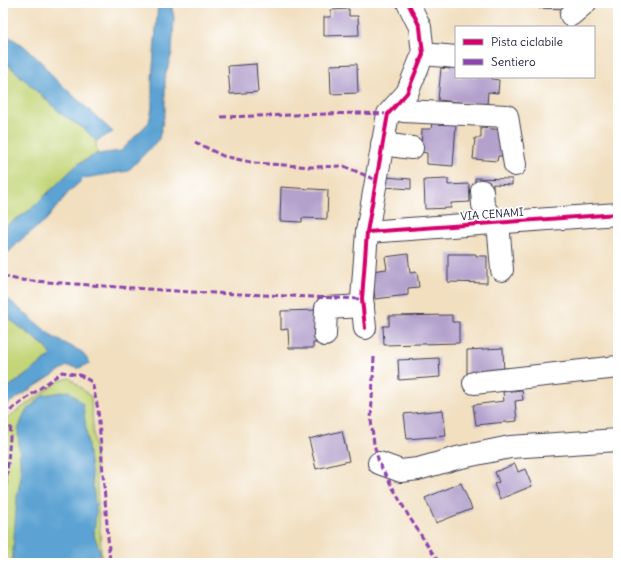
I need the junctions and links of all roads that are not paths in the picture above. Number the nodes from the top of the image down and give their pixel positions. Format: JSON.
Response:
{"nodes":[{"id":1,"x":408,"y":3,"type":"edge"},
{"id":2,"x":423,"y":54,"type":"junction"},
{"id":3,"x":455,"y":57,"type":"edge"},
{"id":4,"x":397,"y":105,"type":"junction"},
{"id":5,"x":382,"y":144,"type":"junction"},
{"id":6,"x":412,"y":148,"type":"dead end"},
{"id":7,"x":515,"y":165,"type":"dead end"},
{"id":8,"x":482,"y":191,"type":"dead end"},
{"id":9,"x":618,"y":214,"type":"edge"},
{"id":10,"x":495,"y":222,"type":"junction"},
{"id":11,"x":367,"y":232,"type":"junction"},
{"id":12,"x":502,"y":270,"type":"dead end"},
{"id":13,"x":363,"y":306,"type":"junction"},
{"id":14,"x":365,"y":328,"type":"dead end"},
{"id":15,"x":325,"y":335,"type":"dead end"},
{"id":16,"x":618,"y":367,"type":"edge"},
{"id":17,"x":474,"y":383,"type":"dead end"},
{"id":18,"x":618,"y":440,"type":"edge"},
{"id":19,"x":379,"y":463,"type":"dead end"}],
"edges":[{"from":1,"to":2,"type":"street"},
{"from":2,"to":3,"type":"street"},
{"from":2,"to":4,"type":"street"},
{"from":4,"to":5,"type":"street"},
{"from":4,"to":7,"type":"street"},
{"from":5,"to":6,"type":"street"},
{"from":5,"to":11,"type":"street"},
{"from":8,"to":10,"type":"street"},
{"from":9,"to":10,"type":"street","name":"VIA CENAMI"},
{"from":10,"to":11,"type":"street","name":"VIA CENAMI"},
{"from":10,"to":12,"type":"street"},
{"from":11,"to":13,"type":"street"},
{"from":13,"to":14,"type":"street"},
{"from":13,"to":15,"type":"street"},
{"from":16,"to":17,"type":"street"},
{"from":18,"to":19,"type":"street"}]}
